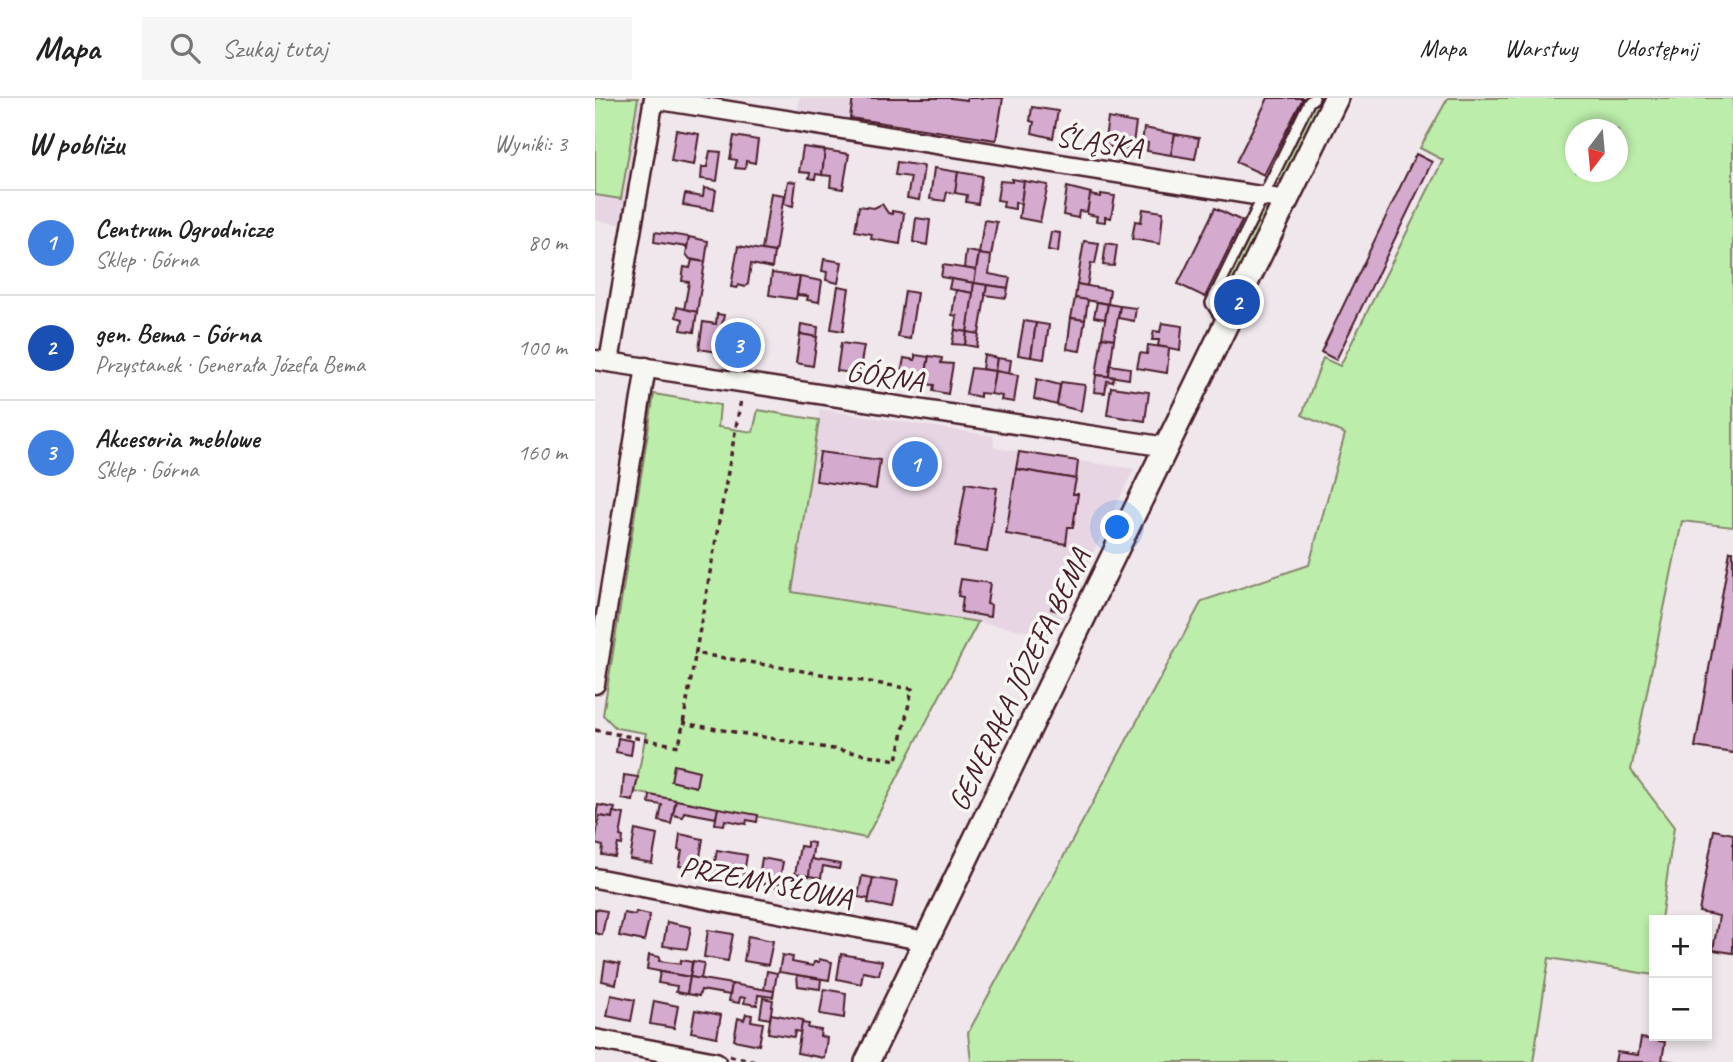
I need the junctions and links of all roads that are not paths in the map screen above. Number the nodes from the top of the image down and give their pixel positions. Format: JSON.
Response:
{"nodes":[{"id":1,"x":1314,"y":98,"type":"edge"},
{"id":2,"x":1336,"y":98,"type":"edge"},
{"id":3,"x":654,"y":99,"type":"edge"},
{"id":4,"x":1275,"y":199,"type":"junction"},
{"id":5,"x":602,"y":361,"type":"edge"},
{"id":6,"x":646,"y":367,"type":"junction"},
{"id":7,"x":1167,"y":447,"type":"junction"},
{"id":8,"x":595,"y":684,"type":"edge"},
{"id":9,"x":595,"y":878,"type":"edge"},
{"id":10,"x":926,"y":941,"type":"junction"},
{"id":11,"x":595,"y":1039,"type":"edge"},
{"id":12,"x":716,"y":1062,"type":"edge"},
{"id":13,"x":867,"y":1062,"type":"edge"}],
"edges":[{"from":1,"to":4,"type":"lane"},
{"from":2,"to":4,"type":"street","name":"GENERAŁA JÓZEFA BEMA"},
{"from":3,"to":4,"type":"street","name":"ŚLĄSKA"},
{"from":3,"to":5,"type":"street"},
{"from":4,"to":7,"type":"street","name":"GENERAŁA JÓZEFA BEMA"},
{"from":5,"to":6,"type":"street","name":"GÓRNA"},
{"from":6,"to":7,"type":"street","name":"GÓRNA"},
{"from":6,"to":8,"type":"street"},
{"from":7,"to":10,"type":"street","name":"GENERAŁA JÓZEFA BEMA"},
{"from":9,"to":10,"type":"street","name":"PRZEMYSŁOWA"},
{"from":10,"to":13,"type":"street","name":"GENERAŁA JÓZEFA BEMA"},
{"from":11,"to":12,"type":"street"}]}
